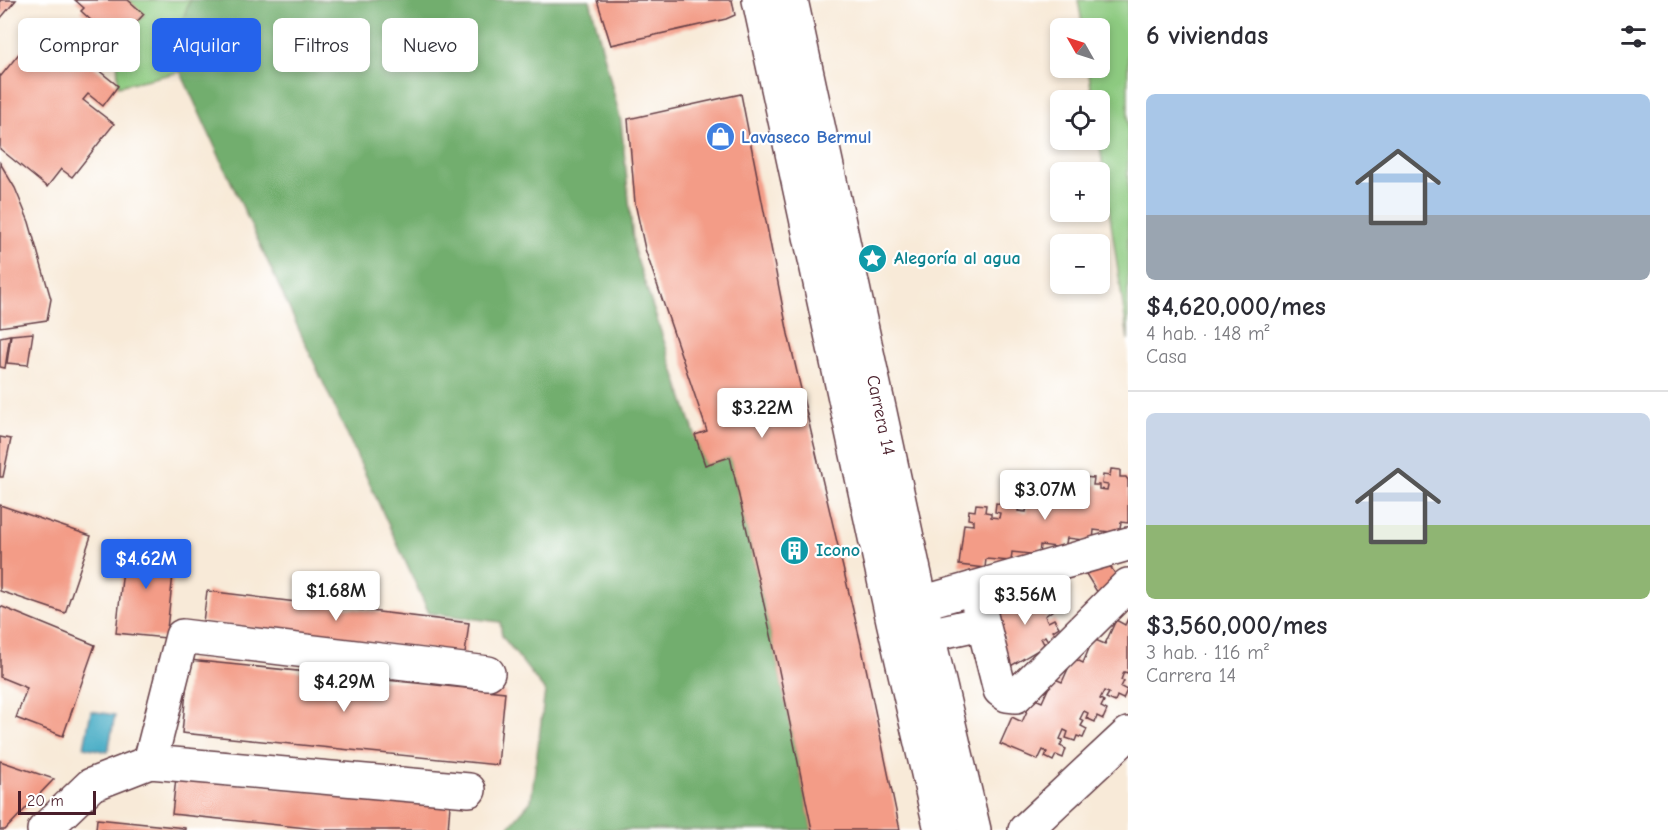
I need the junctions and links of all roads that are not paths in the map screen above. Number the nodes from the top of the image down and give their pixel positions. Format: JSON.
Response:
{"nodes":[{"id":1,"x":759,"y":0,"type":"edge"},
{"id":2,"x":791,"y":0,"type":"edge"},
{"id":3,"x":1128,"y":544,"type":"edge"},
{"id":4,"x":1128,"y":585,"type":"edge"},
{"id":5,"x":974,"y":588,"type":"junction"},
{"id":6,"x":921,"y":603,"type":"junction"},
{"id":7,"x":982,"y":623,"type":"junction"},
{"id":8,"x":928,"y":635,"type":"junction"},
{"id":9,"x":488,"y":673,"type":"dead end"},
{"id":10,"x":1128,"y":734,"type":"edge"},
{"id":11,"x":150,"y":762,"type":"junction"},
{"id":12,"x":469,"y":790,"type":"dead end"},
{"id":13,"x":44,"y":830,"type":"edge"},
{"id":14,"x":941,"y":830,"type":"edge"},
{"id":15,"x":974,"y":830,"type":"edge"},
{"id":16,"x":1025,"y":830,"type":"edge"}],
"edges":[{"from":1,"to":14,"type":"main road","name":"Carrera 14"},
{"from":2,"to":6,"type":"main road","name":"Carrera 14"},
{"from":3,"to":5,"type":"main road"},
{"from":4,"to":7,"type":"main road"},
{"from":5,"to":6,"type":"main road"},
{"from":5,"to":7,"type":"main road"},
{"from":6,"to":8,"type":"main road","name":"Carrera 14"},
{"from":7,"to":8,"type":"main road"},
{"from":8,"to":15,"type":"main road","name":"Carrera 14"},
{"from":9,"to":11,"type":"main road"},
{"from":10,"to":16,"type":"main road"},
{"from":11,"to":12,"type":"main road"},
{"from":11,"to":13,"type":"main road"}]}
